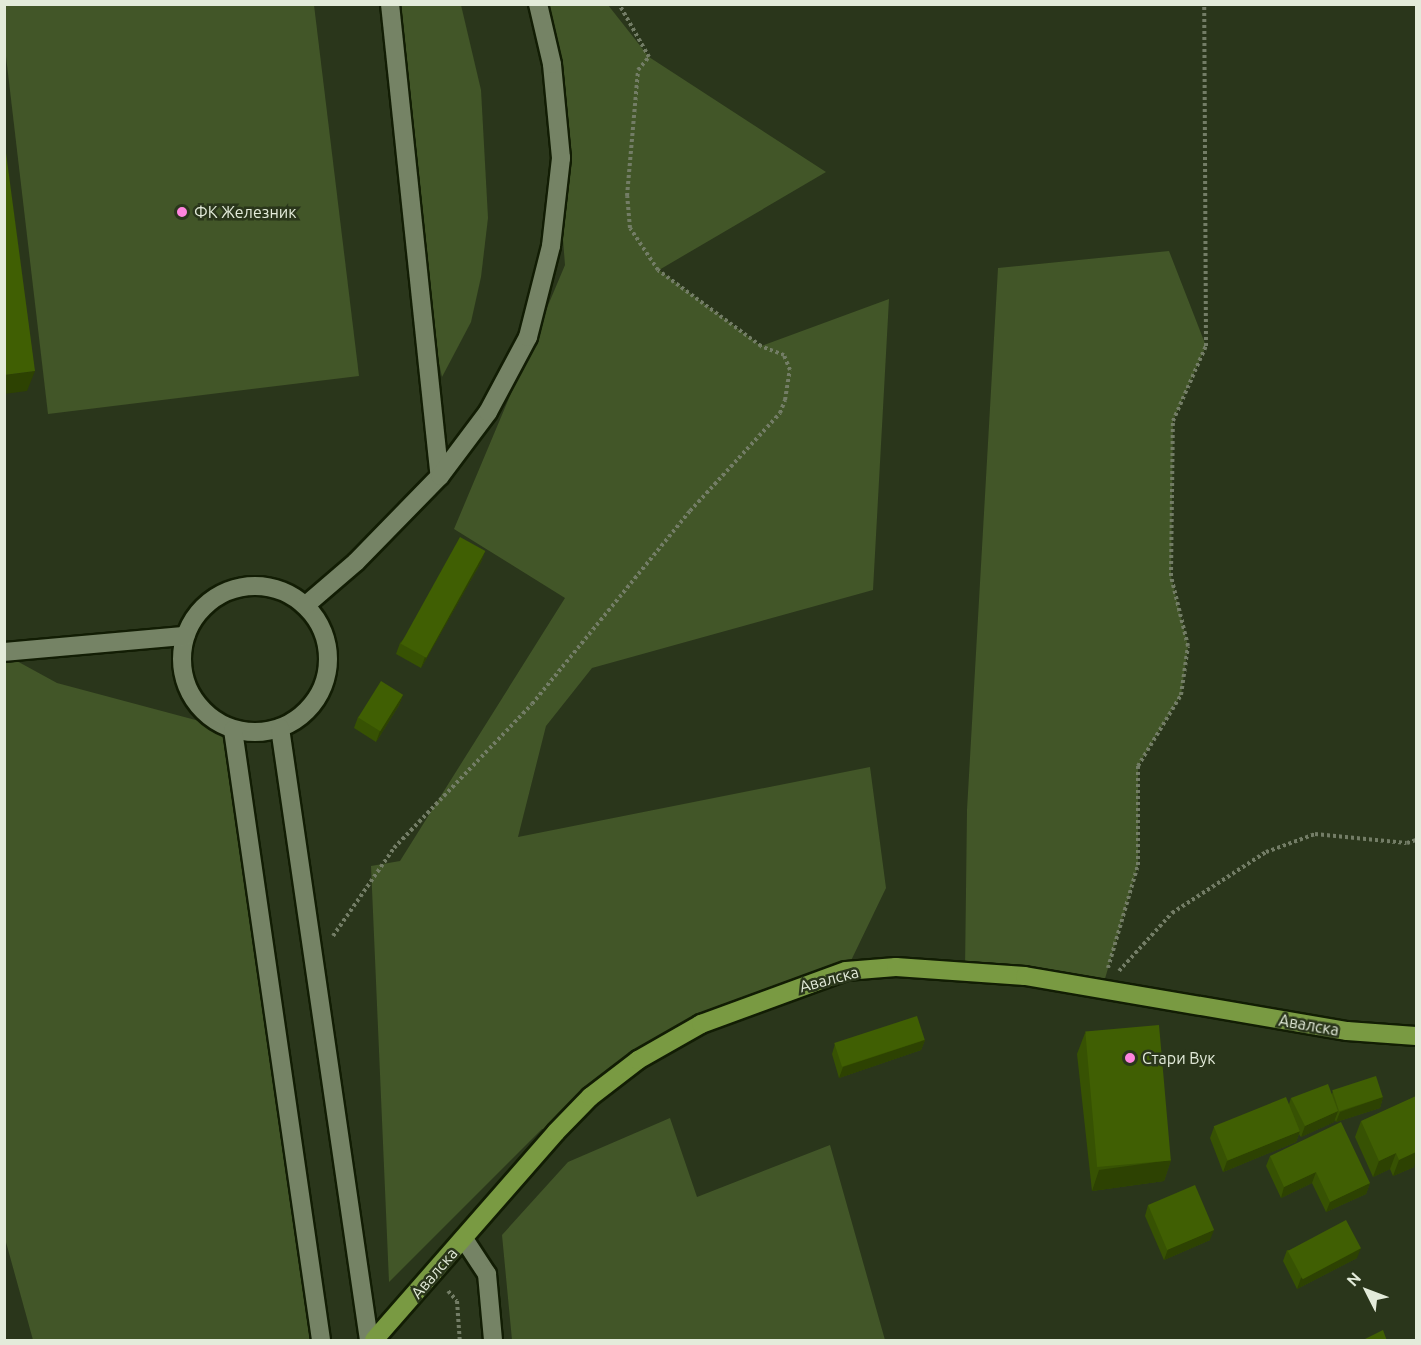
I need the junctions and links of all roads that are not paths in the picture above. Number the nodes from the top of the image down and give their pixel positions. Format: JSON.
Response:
{"nodes":[{"id":1,"x":390,"y":4,"type":"edge"},
{"id":2,"x":538,"y":4,"type":"edge"},
{"id":3,"x":440,"y":476,"type":"junction"},
{"id":4,"x":306,"y":605,"type":"junction"},
{"id":5,"x":185,"y":636,"type":"junction"},
{"id":6,"x":4,"y":652,"type":"edge"},
{"id":7,"x":280,"y":728,"type":"junction"},
{"id":8,"x":234,"y":730,"type":"junction"},
{"id":9,"x":1416,"y":1036,"type":"edge"},
{"id":10,"x":464,"y":1239,"type":"junction"},
{"id":11,"x":321,"y":1341,"type":"edge"},
{"id":12,"x":369,"y":1341,"type":"edge"},
{"id":13,"x":374,"y":1341,"type":"edge"},
{"id":14,"x":493,"y":1341,"type":"edge"}],
"edges":[{"from":1,"to":3,"type":"street"},
{"from":2,"to":3,"type":"street"},
{"from":3,"to":4,"type":"street"},
{"from":4,"to":5,"type":"street"},
{"from":4,"to":7,"type":"street"},
{"from":5,"to":6,"type":"street"},
{"from":5,"to":8,"type":"street"},
{"from":7,"to":8,"type":"street"},
{"from":7,"to":12,"type":"street"},
{"from":8,"to":11,"type":"street"},
{"from":9,"to":10,"type":"main road","name":"Авалска"},
{"from":10,"to":13,"type":"main road","name":"Авалска"},
{"from":10,"to":14,"type":"street"}]}
